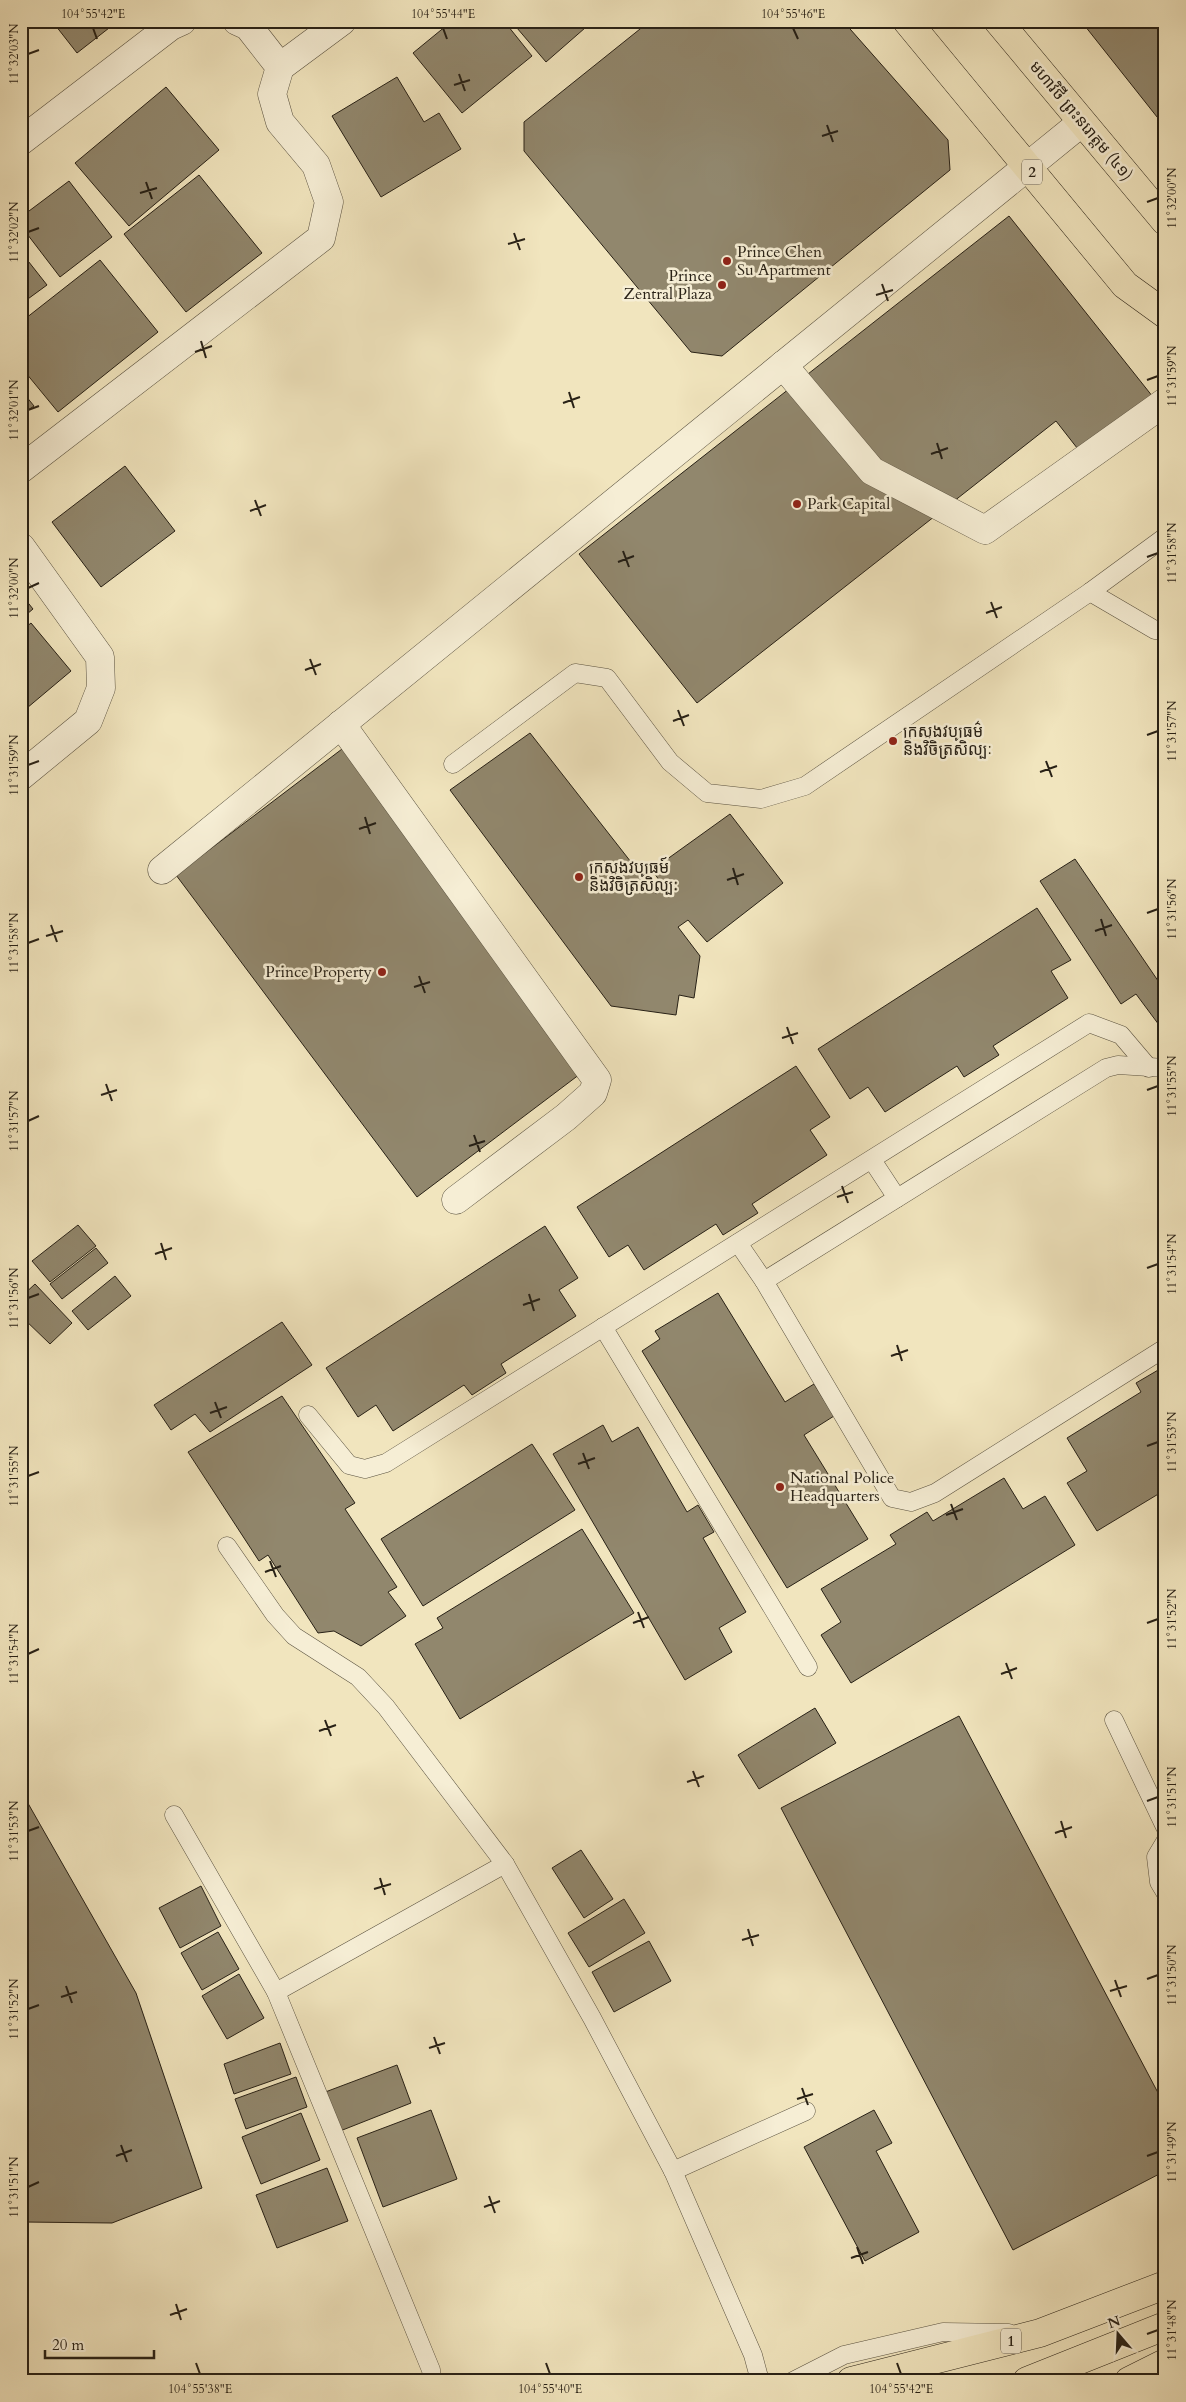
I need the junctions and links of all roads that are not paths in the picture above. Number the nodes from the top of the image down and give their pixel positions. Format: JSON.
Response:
{"nodes":[{"id":1,"x":182,"y":21,"type":"edge"},
{"id":2,"x":342,"y":21,"type":"edge"},
{"id":3,"x":907,"y":21,"type":"edge"},
{"id":4,"x":998,"y":21,"type":"edge"},
{"id":5,"x":247,"y":23,"type":"edge"},
{"id":6,"x":280,"y":67,"type":"junction"},
{"id":7,"x":1081,"y":122,"type":"junction"},
{"id":8,"x":21,"y":141,"type":"edge"},
{"id":9,"x":1027,"y":166,"type":"junction"},
{"id":10,"x":1165,"y":221,"type":"edge"},
{"id":11,"x":1165,"y":314,"type":"edge"},
{"id":12,"x":783,"y":365,"type":"junction"},
{"id":13,"x":1165,"y":402,"type":"edge"},
{"id":14,"x":21,"y":469,"type":"edge"},
{"id":15,"x":1165,"y":537,"type":"edge"},
{"id":16,"x":21,"y":547,"type":"edge"},
{"id":17,"x":1090,"y":592,"type":"junction"},
{"id":18,"x":1165,"y":631,"type":"edge"},
{"id":19,"x":341,"y":724,"type":"junction"},
{"id":20,"x":453,"y":764,"type":"dead end"},
{"id":21,"x":21,"y":776,"type":"edge"},
{"id":22,"x":162,"y":870,"type":"dead end"},
{"id":23,"x":1157,"y":1068,"type":"edge"},
{"id":24,"x":872,"y":1160,"type":"junction"},
{"id":25,"x":897,"y":1198,"type":"junction"},
{"id":26,"x":456,"y":1200,"type":"dead end"},
{"id":27,"x":738,"y":1243,"type":"junction"},
{"id":28,"x":764,"y":1281,"type":"junction"},
{"id":29,"x":603,"y":1327,"type":"junction"},
{"id":30,"x":1165,"y":1348,"type":"edge"},
{"id":31,"x":308,"y":1415,"type":"dead end"},
{"id":32,"x":227,"y":1546,"type":"dead end"},
{"id":33,"x":808,"y":1666,"type":"dead end"},
{"id":34,"x":1114,"y":1720,"type":"dead end"},
{"id":35,"x":174,"y":1815,"type":"dead end"},
{"id":36,"x":1165,"y":1827,"type":"edge"},
{"id":37,"x":1165,"y":1842,"type":"edge"},
{"id":38,"x":505,"y":1864,"type":"junction"},
{"id":39,"x":1165,"y":1892,"type":"edge"},
{"id":40,"x":276,"y":1992,"type":"junction"},
{"id":41,"x":806,"y":2111,"type":"dead end"},
{"id":42,"x":673,"y":2170,"type":"junction"},
{"id":43,"x":1165,"y":2285,"type":"edge"},
{"id":44,"x":1165,"y":2326,"type":"edge"},
{"id":45,"x":1040,"y":2333,"type":"junction"},
{"id":46,"x":1165,"y":2363,"type":"edge"},
{"id":47,"x":432,"y":2381,"type":"edge"},
{"id":48,"x":760,"y":2381,"type":"edge"},
{"id":49,"x":793,"y":2381,"type":"edge"},
{"id":50,"x":851,"y":2381,"type":"edge"},
{"id":51,"x":1027,"y":2381,"type":"edge"},
{"id":52,"x":1129,"y":2381,"type":"edge"}],
"edges":[{"from":1,"to":8,"type":"street"},
{"from":2,"to":6,"type":"street"},
{"from":3,"to":9,"type":"main road","number":"2"},
{"from":4,"to":7,"type":"main road","name":"មហាវិថី ព្រះនរោត្តម (៤១)"},
{"from":5,"to":6,"type":"street"},
{"from":6,"to":14,"type":"street"},
{"from":7,"to":9,"type":"street"},
{"from":7,"to":10,"type":"main road","name":"មហាវិថី ព្រះនរោត្តម (៤១)"},
{"from":9,"to":11,"type":"main road","number":"2"},
{"from":9,"to":12,"type":"street"},
{"from":12,"to":13,"type":"street"},
{"from":12,"to":19,"type":"street"},
{"from":15,"to":17,"type":"lane"},
{"from":16,"to":21,"type":"street"},
{"from":17,"to":18,"type":"lane"},
{"from":17,"to":20,"type":"lane"},
{"from":19,"to":22,"type":"street"},
{"from":19,"to":26,"type":"street"},
{"from":23,"to":24,"type":"lane"},
{"from":23,"to":25,"type":"lane"},
{"from":24,"to":25,"type":"lane"},
{"from":24,"to":27,"type":"lane"},
{"from":25,"to":28,"type":"lane"},
{"from":27,"to":28,"type":"lane"},
{"from":27,"to":29,"type":"lane"},
{"from":28,"to":30,"type":"lane"},
{"from":29,"to":31,"type":"lane"},
{"from":29,"to":33,"type":"lane"},
{"from":32,"to":38,"type":"lane"},
{"from":34,"to":36,"type":"lane"},
{"from":35,"to":40,"type":"lane"},
{"from":37,"to":39,"type":"lane"},
{"from":38,"to":40,"type":"lane"},
{"from":38,"to":42,"type":"lane"},
{"from":40,"to":47,"type":"lane"},
{"from":41,"to":42,"type":"lane"},
{"from":42,"to":48,"type":"lane"},
{"from":43,"to":45,"type":"main road","number":"1"},
{"from":44,"to":51,"type":"main road"},
{"from":45,"to":49,"type":"lane"},
{"from":45,"to":50,"type":"main road","number":"1"},
{"from":46,"to":52,"type":"main road"}]}
